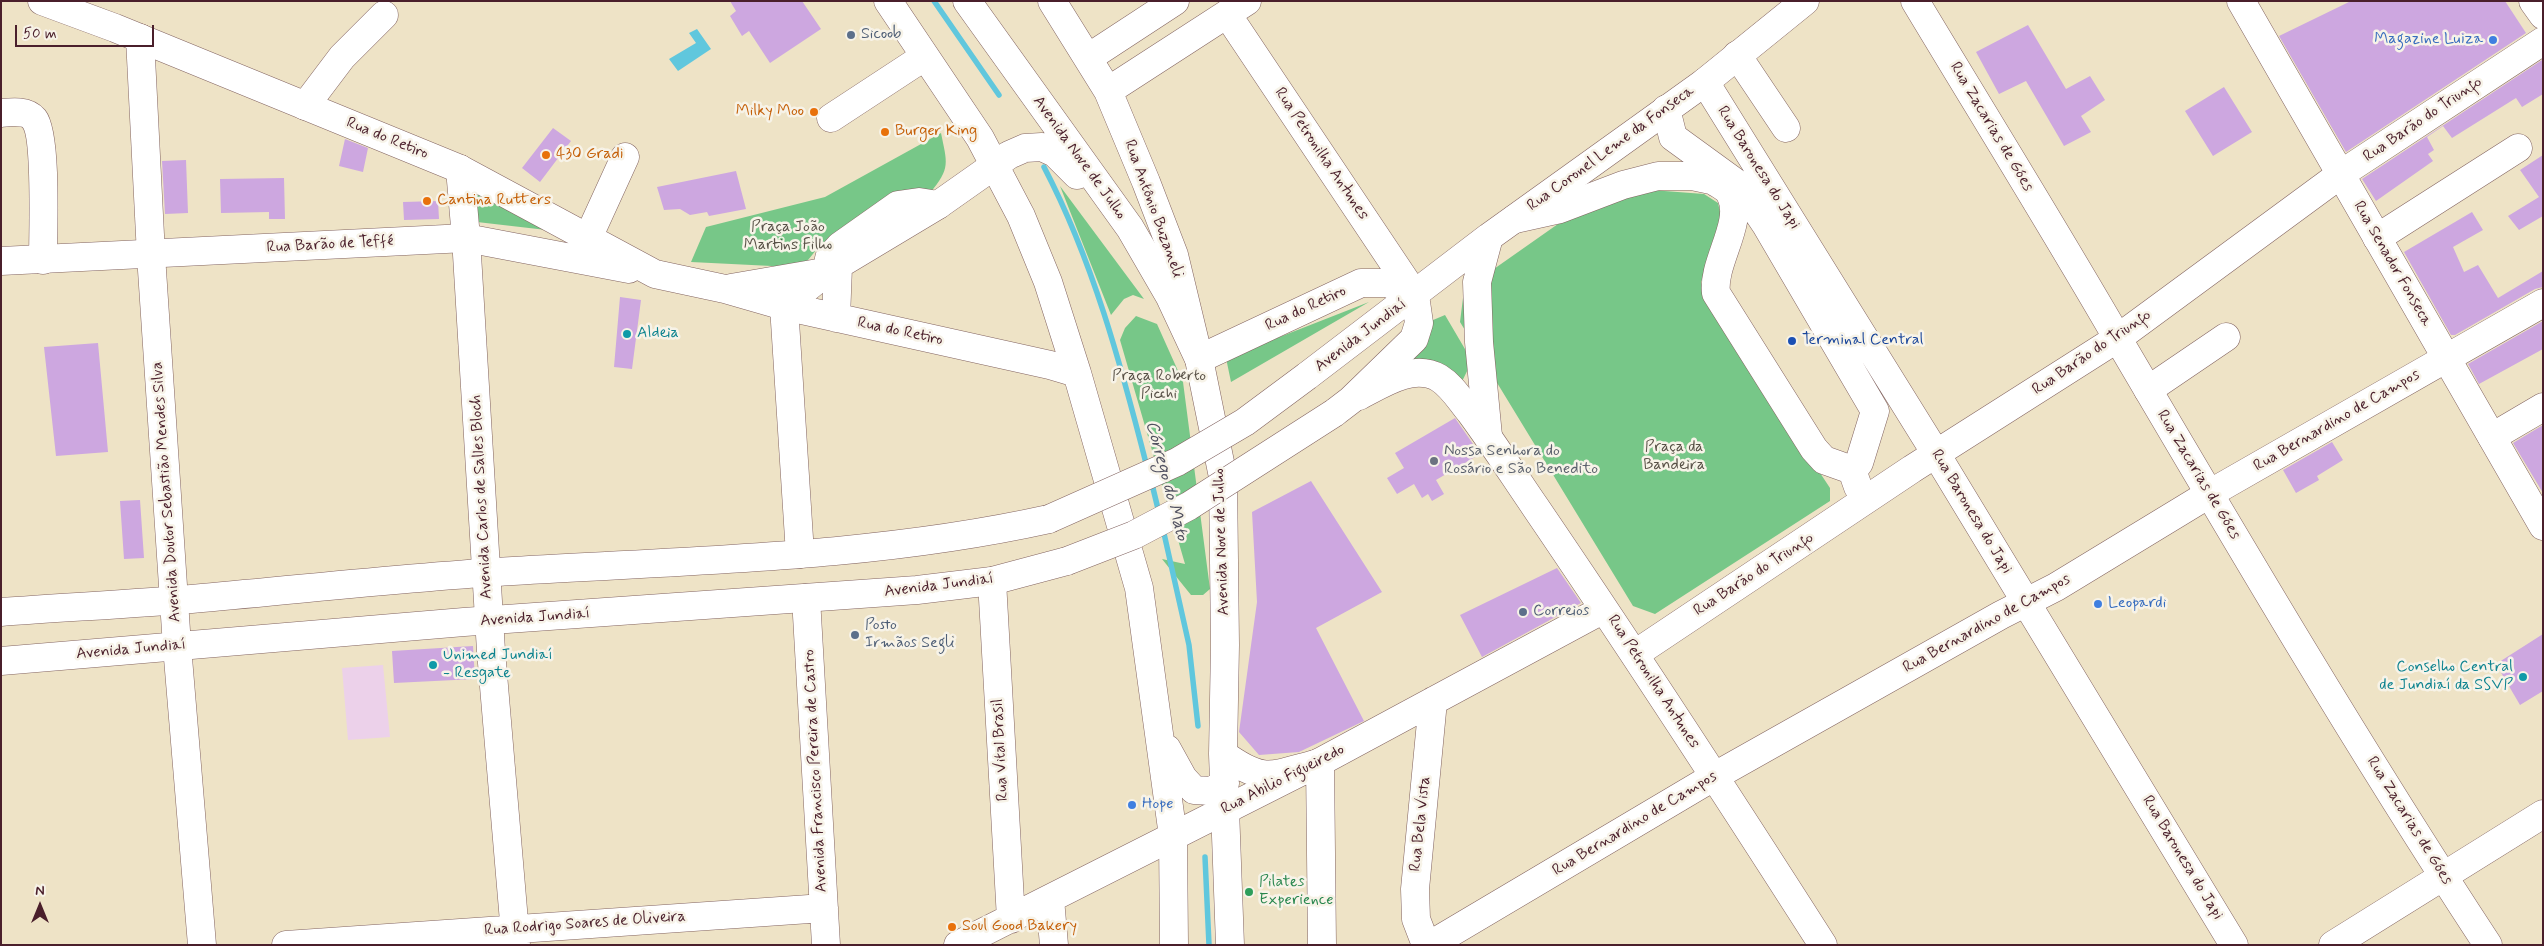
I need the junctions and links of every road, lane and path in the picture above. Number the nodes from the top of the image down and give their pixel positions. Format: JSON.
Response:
{"nodes":[{"id":1,"x":42,"y":1,"type":"edge"},
{"id":2,"x":888,"y":1,"type":"edge"},
{"id":3,"x":967,"y":1,"type":"edge"},
{"id":4,"x":1052,"y":1,"type":"edge"},
{"id":5,"x":1175,"y":1,"type":"edge"},
{"id":6,"x":1805,"y":1,"type":"edge"},
{"id":7,"x":1915,"y":1,"type":"edge"},
{"id":8,"x":2241,"y":1,"type":"edge"},
{"id":9,"x":2534,"y":1,"type":"edge"},
{"id":10,"x":1237,"y":8,"type":"edge"},
{"id":11,"x":384,"y":15,"type":"dead end"},
{"id":12,"x":2543,"y":15,"type":"edge"},
{"id":13,"x":140,"y":38,"type":"junction"},
{"id":14,"x":2543,"y":41,"type":"edge"},
{"id":15,"x":1737,"y":55,"type":"junction"},
{"id":16,"x":924,"y":57,"type":"junction"},
{"id":17,"x":1088,"y":58,"type":"junction"},
{"id":18,"x":1705,"y":82,"type":"junction"},
{"id":19,"x":1108,"y":90,"type":"junction"},
{"id":20,"x":306,"y":106,"type":"junction"},
{"id":21,"x":1666,"y":109,"type":"junction"},
{"id":22,"x":1,"y":113,"type":"edge"},
{"id":23,"x":831,"y":118,"type":"dead end"},
{"id":24,"x":1786,"y":128,"type":"dead end"},
{"id":25,"x":2518,"y":148,"type":"dead end"},
{"id":26,"x":625,"y":157,"type":"dead end"},
{"id":27,"x":995,"y":166,"type":"junction"},
{"id":28,"x":460,"y":169,"type":"junction"},
{"id":29,"x":2341,"y":174,"type":"junction"},
{"id":30,"x":1727,"y":183,"type":"junction"},
{"id":31,"x":1734,"y":218,"type":"junction"},
{"id":32,"x":1515,"y":219,"type":"junction"},
{"id":33,"x":1766,"y":225,"type":"junction"},
{"id":34,"x":1130,"y":228,"type":"junction"},
{"id":35,"x":1489,"y":237,"type":"junction"},
{"id":36,"x":466,"y":238,"type":"junction"},
{"id":37,"x":588,"y":238,"type":"junction"},
{"id":38,"x":2377,"y":238,"type":"junction"},
{"id":39,"x":151,"y":255,"type":"junction"},
{"id":40,"x":43,"y":260,"type":"junction"},
{"id":41,"x":1,"y":262,"type":"edge"},
{"id":42,"x":833,"y":269,"type":"junction"},
{"id":43,"x":655,"y":274,"type":"junction"},
{"id":44,"x":725,"y":289,"type":"junction"},
{"id":45,"x":1415,"y":295,"type":"junction"},
{"id":46,"x":2543,"y":303,"type":"edge"},
{"id":47,"x":784,"y":306,"type":"junction"},
{"id":48,"x":836,"y":318,"type":"junction"},
{"id":49,"x":2226,"y":337,"type":"dead end"},
{"id":50,"x":2118,"y":338,"type":"junction"},
{"id":51,"x":2446,"y":358,"type":"junction"},
{"id":52,"x":1199,"y":359,"type":"junction"},
{"id":53,"x":1076,"y":373,"type":"junction"},
{"id":54,"x":2148,"y":390,"type":"junction"},
{"id":55,"x":1342,"y":406,"type":"junction"},
{"id":56,"x":2543,"y":408,"type":"edge"},
{"id":57,"x":1488,"y":436,"type":"junction"},
{"id":58,"x":2492,"y":437,"type":"junction"},
{"id":59,"x":1936,"y":455,"type":"junction"},
{"id":60,"x":1855,"y":467,"type":"junction"},
{"id":61,"x":1889,"y":484,"type":"junction"},
{"id":62,"x":2209,"y":494,"type":"junction"},
{"id":63,"x":1864,"y":502,"type":"junction"},
{"id":64,"x":2543,"y":526,"type":"edge"},
{"id":65,"x":800,"y":554,"type":"junction"},
{"id":66,"x":486,"y":573,"type":"junction"},
{"id":67,"x":992,"y":581,"type":"junction"},
{"id":68,"x":806,"y":598,"type":"junction"},
{"id":69,"x":175,"y":600,"type":"junction"},
{"id":70,"x":2025,"y":603,"type":"junction"},
{"id":71,"x":1604,"y":609,"type":"junction"},
{"id":72,"x":1,"y":612,"type":"edge"},
{"id":73,"x":489,"y":621,"type":"junction"},
{"id":74,"x":177,"y":646,"type":"junction"},
{"id":75,"x":1635,"y":654,"type":"junction"},
{"id":76,"x":1,"y":661,"type":"edge"},
{"id":77,"x":1433,"y":701,"type":"junction"},
{"id":78,"x":1160,"y":736,"type":"junction"},
{"id":79,"x":1223,"y":754,"type":"junction"},
{"id":80,"x":1318,"y":763,"type":"junction"},
{"id":81,"x":1715,"y":776,"type":"junction"},
{"id":82,"x":1224,"y":783,"type":"junction"},
{"id":83,"x":1226,"y":810,"type":"junction"},
{"id":84,"x":2543,"y":814,"type":"edge"},
{"id":85,"x":1174,"y":836,"type":"junction"},
{"id":86,"x":2442,"y":875,"type":"junction"},
{"id":87,"x":1050,"y":899,"type":"junction"},
{"id":88,"x":824,"y":908,"type":"junction"},
{"id":89,"x":1011,"y":919,"type":"junction"},
{"id":90,"x":515,"y":936,"type":"edge"},
{"id":91,"x":202,"y":945,"type":"edge"},
{"id":92,"x":286,"y":945,"type":"edge"},
{"id":93,"x":826,"y":945,"type":"edge"},
{"id":94,"x":958,"y":945,"type":"edge"},
{"id":95,"x":1054,"y":945,"type":"edge"},
{"id":96,"x":1174,"y":945,"type":"edge"},
{"id":97,"x":1230,"y":945,"type":"edge"},
{"id":98,"x":1322,"y":945,"type":"edge"},
{"id":99,"x":1426,"y":945,"type":"edge"},
{"id":100,"x":1430,"y":945,"type":"edge"},
{"id":101,"x":1824,"y":945,"type":"edge"},
{"id":102,"x":2234,"y":945,"type":"edge"},
{"id":103,"x":2332,"y":945,"type":"edge"},
{"id":104,"x":2488,"y":945,"type":"edge"}],
"edges":[{"from":1,"to":13,"type":"main road","name":"Rua do Retiro"},
{"from":2,"to":16,"type":"main road"},
{"from":3,"to":34,"type":"main road","name":"Avenida Nove de Julho"},
{"from":4,"to":17,"type":"main road","name":"Rua Antônio Buzaneli"},
{"from":5,"to":17,"type":"main road"},
{"from":6,"to":15,"type":"main road","name":"Rua Coronel Leme da Fonseca"},
{"from":7,"to":50,"type":"main road","name":"Rua Zacarias de Góes"},
{"from":8,"to":29,"type":"main road","name":"Rua Senador Fonseca"},
{"from":9,"to":12,"type":"main road"},
{"from":10,"to":19,"type":"main road"},
{"from":10,"to":45,"type":"main road","name":"Rua Petronilha Antunes"},
{"from":11,"to":20,"type":"main road"},
{"from":13,"to":20,"type":"main road","name":"Rua do Retiro"},
{"from":13,"to":39,"type":"main road","name":"Avenida Doutor Sebastião Mendes Silva"},
{"from":14,"to":29,"type":"main road","name":"Rua Barão do Triunfo"},
{"from":15,"to":18,"type":"main road","name":"Rua Coronel Leme da Fonseca"},
{"from":15,"to":24,"type":"main road"},
{"from":16,"to":23,"type":"main road"},
{"from":16,"to":27,"type":"main road"},
{"from":17,"to":19,"type":"main road","name":"Rua Antônio Buzaneli"},
{"from":18,"to":21,"type":"main road","name":"Rua Coronel Leme da Fonseca"},
{"from":18,"to":59,"type":"main road","name":"Rua Baronesa do Japi"},
{"from":19,"to":52,"type":"main road","name":"Rua Antônio Buzaneli"},
{"from":20,"to":28,"type":"main road","name":"Rua do Retiro"},
{"from":21,"to":30,"type":"main road"},
{"from":21,"to":32,"type":"main road","name":"Rua Coronel Leme da Fonseca"},
{"from":22,"to":40,"type":"main road"},
{"from":25,"to":38,"type":"main road"},
{"from":26,"to":37,"type":"main road"},
{"from":27,"to":34,"type":"main road"},
{"from":27,"to":42,"type":"main road"},
{"from":27,"to":53,"type":"main road"},
{"from":28,"to":36,"type":"main road","name":"Avenida Carlos de Salles Bloch"},
{"from":28,"to":37,"type":"main road","name":"Rua do Retiro"},
{"from":29,"to":38,"type":"main road","name":"Rua Senador Fonseca"},
{"from":29,"to":50,"type":"main road","name":"Rua Barão do Triunfo"},
{"from":30,"to":31,"type":"main road"},
{"from":30,"to":32,"type":"main road"},
{"from":30,"to":33,"type":"main road"},
{"from":31,"to":33,"type":"main road"},
{"from":31,"to":60,"type":"main road"},
{"from":32,"to":35,"type":"main road","name":"Rua Coronel Leme da Fonseca"},
{"from":33,"to":60,"type":"main road"},
{"from":34,"to":52,"type":"main road","name":"Avenida Nove de Julho"},
{"from":35,"to":45,"type":"main road","name":"Rua Coronel Leme da Fonseca"},
{"from":35,"to":57,"type":"main road"},
{"from":36,"to":39,"type":"main road","name":"Rua Barão de Teffé"},
{"from":36,"to":43,"type":"main road","name":"Rua Barão de Teffé"},
{"from":36,"to":66,"type":"main road","name":"Avenida Carlos de Salles Bloch"},
{"from":37,"to":43,"type":"main road","name":"Rua do Retiro"},
{"from":38,"to":51,"type":"main road","name":"Rua Senador Fonseca"},
{"from":39,"to":40,"type":"main road","name":"Rua Barão de Teffé"},
{"from":39,"to":69,"type":"main road","name":"Avenida Doutor Sebastião Mendes Silva"},
{"from":40,"to":41,"type":"main road","name":"Rua Barão de Teffé"},
{"from":42,"to":44,"type":"main road","name":"Rua do Retiro"},
{"from":42,"to":47,"type":"main road"},
{"from":42,"to":48,"type":"main road"},
{"from":43,"to":44,"type":"main road","name":"Rua do Retiro"},
{"from":44,"to":47,"type":"main road","name":"Rua do Retiro"},
{"from":45,"to":52,"type":"main road","name":"Rua do Retiro"},
{"from":45,"to":55,"type":"main road"},
{"from":45,"to":65,"type":"main road","name":"Avenida Jundiaí","bridge":true},
{"from":46,"to":51,"type":"main road","name":"Rua Bernardino de Campos"},
{"from":47,"to":48,"type":"main road","name":"Rua do Retiro"},
{"from":47,"to":65,"type":"main road"},
{"from":48,"to":53,"type":"main road","name":"Rua do Retiro"},
{"from":49,"to":54,"type":"main road"},
{"from":50,"to":54,"type":"main road","name":"Rua Zacarias de Góes"},
{"from":50,"to":59,"type":"main road","name":"Rua Barão do Triunfo"},
{"from":51,"to":58,"type":"main road","name":"Rua Senador Fonseca"},
{"from":51,"to":62,"type":"main road","name":"Rua Bernardino de Campos"},
{"from":52,"to":79,"type":"main road","name":"Avenida Nove de Julho"},
{"from":53,"to":78,"type":"main road"},
{"from":54,"to":62,"type":"main road","name":"Rua Zacarias de Góes"},
{"from":55,"to":57,"type":"main road","name":"Rua Petronilha Antunes"},
{"from":55,"to":67,"type":"main road","name":"Avenida Jundiaí","bridge":true},
{"from":56,"to":58,"type":"main road"},
{"from":57,"to":71,"type":"main road","name":"Rua Petronilha Antunes"},
{"from":58,"to":64,"type":"main road","name":"Rua Senador Fonseca"},
{"from":59,"to":61,"type":"main road","name":"Rua Barão do Triunfo"},
{"from":59,"to":70,"type":"main road","name":"Rua Baronesa do Japi"},
{"from":60,"to":61,"type":"main road"},
{"from":60,"to":63,"type":"main road"},
{"from":61,"to":63,"type":"main road","name":"Rua Barão do Triunfo"},
{"from":62,"to":70,"type":"main road","name":"Rua Bernardino de Campos"},
{"from":62,"to":86,"type":"main road","name":"Rua Zacarias de Góes"},
{"from":63,"to":75,"type":"main road","name":"Rua Barão do Triunfo"},
{"from":65,"to":66,"type":"main road"},
{"from":66,"to":69,"type":"main road"},
{"from":66,"to":73,"type":"main road","name":"Avenida Carlos de Salles Bloch"},
{"from":67,"to":68,"type":"main road","name":"Avenida Jundiaí"},
{"from":67,"to":89,"type":"main road","name":"Rua Vital Brasil"},
{"from":68,"to":73,"type":"main road","name":"Avenida Jundiaí"},
{"from":68,"to":88,"type":"main road","name":"Avenida Francisco Pereira de Castro"},
{"from":69,"to":72,"type":"main road"},
{"from":69,"to":74,"type":"main road","name":"Avenida Doutor Sebastião Mendes Silva"},
{"from":70,"to":81,"type":"main road","name":"Rua Bernardino de Campos"},
{"from":70,"to":102,"type":"main road","name":"Rua Baronesa do Japi"},
{"from":71,"to":75,"type":"main road","name":"Rua Petronilha Antunes"},
{"from":71,"to":77,"type":"main road","name":"Rua Abilio Figueiredo"},
{"from":73,"to":74,"type":"main road","name":"Avenida Jundiaí"},
{"from":73,"to":90,"type":"main road","name":"Avenida Carlos de Salles Bloch"},
{"from":74,"to":76,"type":"main road","name":"Avenida Jundiaí"},
{"from":74,"to":91,"type":"main road","name":"Avenida Doutor Sebastião Mendes Silva"},
{"from":75,"to":81,"type":"main road","name":"Rua Petronilha Antunes"},
{"from":77,"to":80,"type":"main road","name":"Rua Abilio Figueiredo"},
{"from":77,"to":99,"type":"main road","name":"Rua Bela Vista"},
{"from":78,"to":82,"type":"main road"},
{"from":78,"to":85,"type":"main road"},
{"from":79,"to":80,"type":"main road"},
{"from":79,"to":82,"type":"main road","name":"Avenida Nove de Julho"},
{"from":80,"to":83,"type":"main road","name":"Rua Abilio Figueiredo"},
{"from":80,"to":98,"type":"main road"},
{"from":81,"to":100,"type":"main road","name":"Rua Bernardino de Campos"},
{"from":81,"to":101,"type":"main road","name":"Rua Petronilha Antunes"},
{"from":82,"to":83,"type":"main road","name":"Avenida Nove de Julho"},
{"from":83,"to":85,"type":"main road","name":"Rua Abilio Figueiredo"},
{"from":83,"to":97,"type":"main road","name":"Avenida Nove de Julho"},
{"from":84,"to":86,"type":"main road"},
{"from":85,"to":87,"type":"main road","name":"Rua Abilio Figueiredo"},
{"from":85,"to":96,"type":"main road"},
{"from":86,"to":103,"type":"main road"},
{"from":86,"to":104,"type":"main road","name":"Rua Zacarias de Góes"},
{"from":87,"to":89,"type":"main road","name":"Rua Abilio Figueiredo"},
{"from":87,"to":95,"type":"main road"},
{"from":88,"to":90,"type":"main road","name":"Rua Rodrigo Soares de Oliveira"},
{"from":88,"to":93,"type":"main road","name":"Avenida Francisco Pereira de Castro"},
{"from":89,"to":94,"type":"main road","name":"Rua Abilio Figueiredo"},
{"from":90,"to":92,"type":"main road","name":"Rua Rodrigo Soares de Oliveira"}]}
